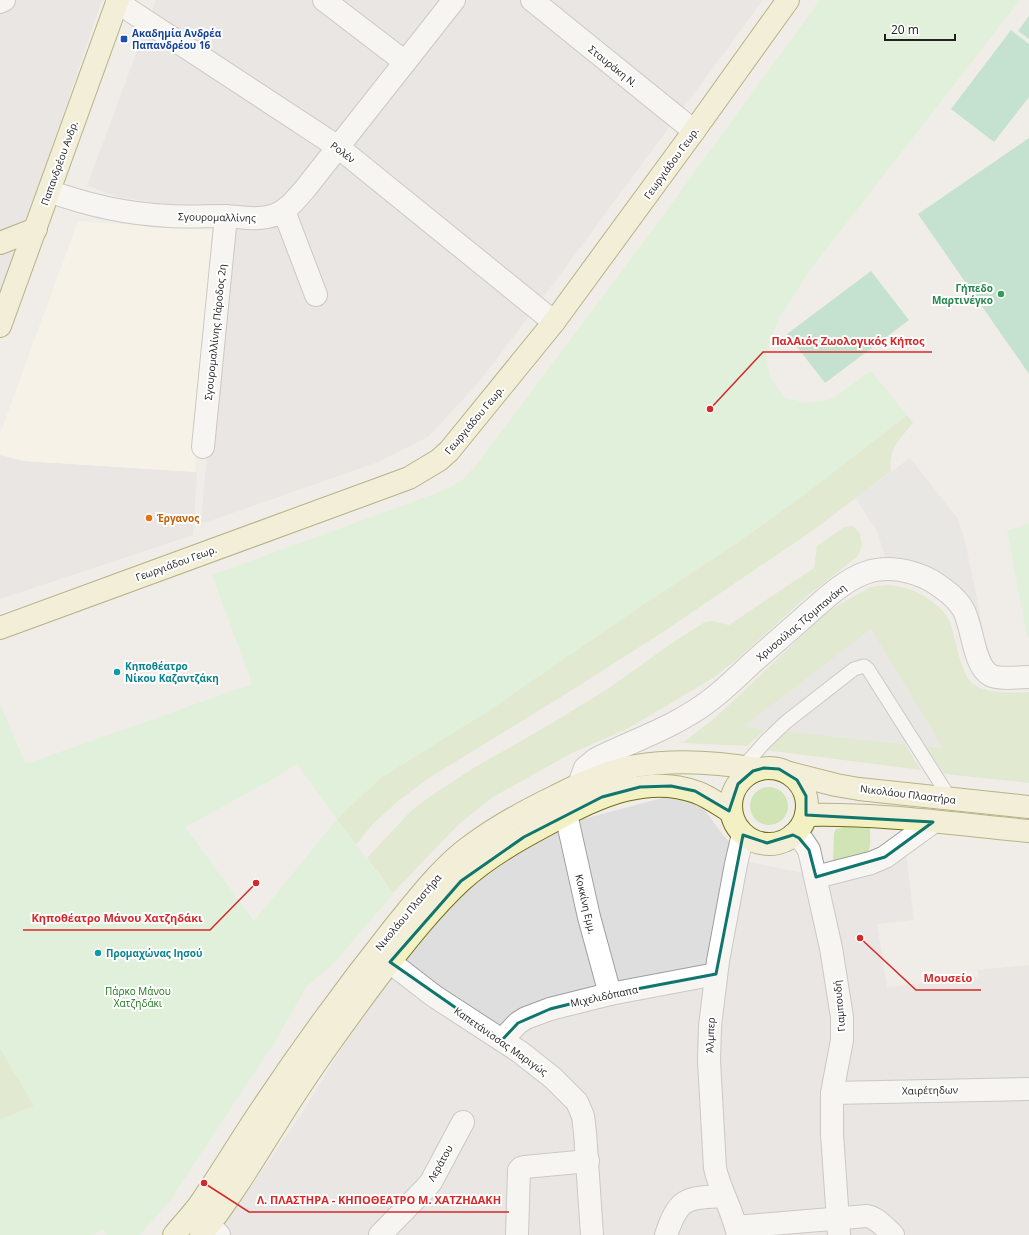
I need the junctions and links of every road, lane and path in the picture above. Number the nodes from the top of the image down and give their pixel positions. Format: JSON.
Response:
{"nodes":[{"id":1,"x":4,"y":0,"type":"edge"},
{"id":2,"x":324,"y":0,"type":"edge"},
{"id":3,"x":454,"y":0,"type":"edge"},
{"id":4,"x":532,"y":0,"type":"edge"},
{"id":5,"x":787,"y":0,"type":"edge"},
{"id":6,"x":118,"y":1,"type":"edge"},
{"id":7,"x":0,"y":2,"type":"edge"},
{"id":8,"x":405,"y":62,"type":"junction"},
{"id":9,"x":694,"y":132,"type":"junction"},
{"id":10,"x":338,"y":148,"type":"junction"},
{"id":11,"x":49,"y":191,"type":"junction"},
{"id":12,"x":284,"y":211,"type":"junction"},
{"id":13,"x":226,"y":216,"type":"junction"},
{"id":14,"x":36,"y":229,"type":"junction"},
{"id":15,"x":0,"y":243,"type":"edge"},
{"id":16,"x":316,"y":295,"type":"dead end"},
{"id":17,"x":554,"y":322,"type":"junction"},
{"id":18,"x":0,"y":326,"type":"edge"},
{"id":19,"x":204,"y":447,"type":"dead end"},
{"id":20,"x":0,"y":628,"type":"edge"},
{"id":21,"x":1029,"y":677,"type":"edge"},
{"id":22,"x":751,"y":768,"type":"junction"},
{"id":23,"x":789,"y":773,"type":"junction"},
{"id":24,"x":579,"y":784,"type":"junction"},
{"id":25,"x":951,"y":800,"type":"junction"},
{"id":26,"x":1029,"y":808,"type":"edge"},
{"id":27,"x":731,"y":812,"type":"junction"},
{"id":28,"x":566,"y":814,"type":"junction"},
{"id":29,"x":806,"y":815,"type":"junction"},
{"id":30,"x":933,"y":822,"type":"junction"},
{"id":31,"x":1029,"y":831,"type":"edge"},
{"id":32,"x":743,"y":834,"type":"junction"},
{"id":33,"x":793,"y":835,"type":"junction"},
{"id":34,"x":816,"y":877,"type":"junction"},
{"id":35,"x":390,"y":962,"type":"junction"},
{"id":36,"x":716,"y":974,"type":"junction"},
{"id":37,"x":610,"y":994,"type":"junction"},
{"id":38,"x":502,"y":1040,"type":"junction"},
{"id":39,"x":1029,"y":1089,"type":"edge"},
{"id":40,"x":832,"y":1093,"type":"junction"},
{"id":41,"x":463,"y":1122,"type":"dead end"},
{"id":42,"x":588,"y":1161,"type":"junction"},
{"id":43,"x":723,"y":1196,"type":"junction"},
{"id":44,"x":838,"y":1226,"type":"edge"},
{"id":45,"x":737,"y":1231,"type":"edge"},
{"id":46,"x":210,"y":1232,"type":"edge"},
{"id":47,"x":174,"y":1235,"type":"edge"},
{"id":48,"x":380,"y":1235,"type":"edge"},
{"id":49,"x":517,"y":1235,"type":"edge"},
{"id":50,"x":592,"y":1235,"type":"edge"},
{"id":51,"x":666,"y":1235,"type":"edge"},
{"id":52,"x":893,"y":1235,"type":"edge"}],
"edges":[{"from":1,"to":7,"type":"street"},
{"from":2,"to":8,"type":"street"},
{"from":3,"to":8,"type":"street","name":"Σγουρομαλλίνης"},
{"from":4,"to":9,"type":"street","name":"Σταυράκη Ν."},
{"from":5,"to":9,"type":"main road","name":"Γεωργιάδου Γεωρ."},
{"from":6,"to":10,"type":"street","name":"Ρολέν"},
{"from":6,"to":11,"type":"main road","name":"Παπανδρέου Ανδρ."},
{"from":8,"to":10,"type":"street","name":"Σγουρομαλλίνης"},
{"from":9,"to":17,"type":"main road","name":"Γεωργιάδου Γεωρ."},
{"from":10,"to":12,"type":"street","name":"Σγουρομαλλίνης"},
{"from":10,"to":17,"type":"street","name":"Ρολέν"},
{"from":11,"to":13,"type":"street","name":"Σγουρομαλλίνης"},
{"from":11,"to":14,"type":"main road","name":"Παπανδρέου Ανδρ."},
{"from":12,"to":13,"type":"street","name":"Σγουρομαλλίνης"},
{"from":12,"to":16,"type":"street"},
{"from":13,"to":19,"type":"street","name":"Σγουρομαλλίνης Πάροδος 2η"},
{"from":14,"to":15,"type":"main road"},
{"from":14,"to":18,"type":"main road","name":"Παπανδρέου Ανδρ."},
{"from":17,"to":20,"type":"main road","name":"Γεωργιάδου Γεωρ."},
{"from":21,"to":24,"type":"street","name":"Χρυσούλας Τζομπανάκη"},
{"from":22,"to":23,"type":"main road"},
{"from":22,"to":24,"type":"main road","name":"Νικολάου Πλαστήρα"},
{"from":22,"to":25,"type":"lane"},
{"from":22,"to":27,"type":"main road"},
{"from":23,"to":25,"type":"main road","name":"Νικολάου Πλαστήρα"},
{"from":23,"to":29,"type":"main road"},
{"from":24,"to":47,"type":"main road","name":"Νικολάου Πλαστήρα"},
{"from":25,"to":26,"type":"main road","name":"Νικολάου Πλαστήρα"},
{"from":27,"to":28,"type":"main road","name":"Νικολάου Πλαστήρα"},
{"from":27,"to":32,"type":"main road"},
{"from":28,"to":35,"type":"main road","name":"Νικολάου Πλαστήρα"},
{"from":28,"to":37,"type":"street","name":"Κοκκίνη Εμμ."},
{"from":29,"to":30,"type":"main road"},
{"from":29,"to":33,"type":"main road"},
{"from":30,"to":31,"type":"main road"},
{"from":30,"to":34,"type":"street"},
{"from":32,"to":33,"type":"main road"},
{"from":32,"to":36,"type":"street","name":"Άλμπερ"},
{"from":33,"to":34,"type":"street","name":"Γιαμπουδή"},
{"from":34,"to":40,"type":"street","name":"Γιαμπουδή"},
{"from":35,"to":38,"type":"street","name":"Καπετάνισσας Μαριγώς"},
{"from":35,"to":46,"type":"main road","name":"Νικολάου Πλαστήρα"},
{"from":36,"to":37,"type":"street","name":"Μιχελιδόπαπα"},
{"from":36,"to":43,"type":"street","name":"Άλμπερ"},
{"from":37,"to":38,"type":"street","name":"Μιχελιδόπαπα"},
{"from":38,"to":42,"type":"street","name":"Καπετάνισσας Μαριγώς"},
{"from":39,"to":40,"type":"street","name":"Χαιρέτηδων"},
{"from":40,"to":44,"type":"street","name":"Γιαμπουδή"},
{"from":41,"to":48,"type":"street","name":"Λεράτου"},
{"from":42,"to":49,"type":"street"},
{"from":42,"to":50,"type":"street","name":"Καπετάνισσας Μαριγώς"},
{"from":43,"to":45,"type":"street","name":"Άλμπερ"},
{"from":43,"to":51,"type":"street"},
{"from":44,"to":45,"type":"street"},
{"from":44,"to":52,"type":"street"}]}
